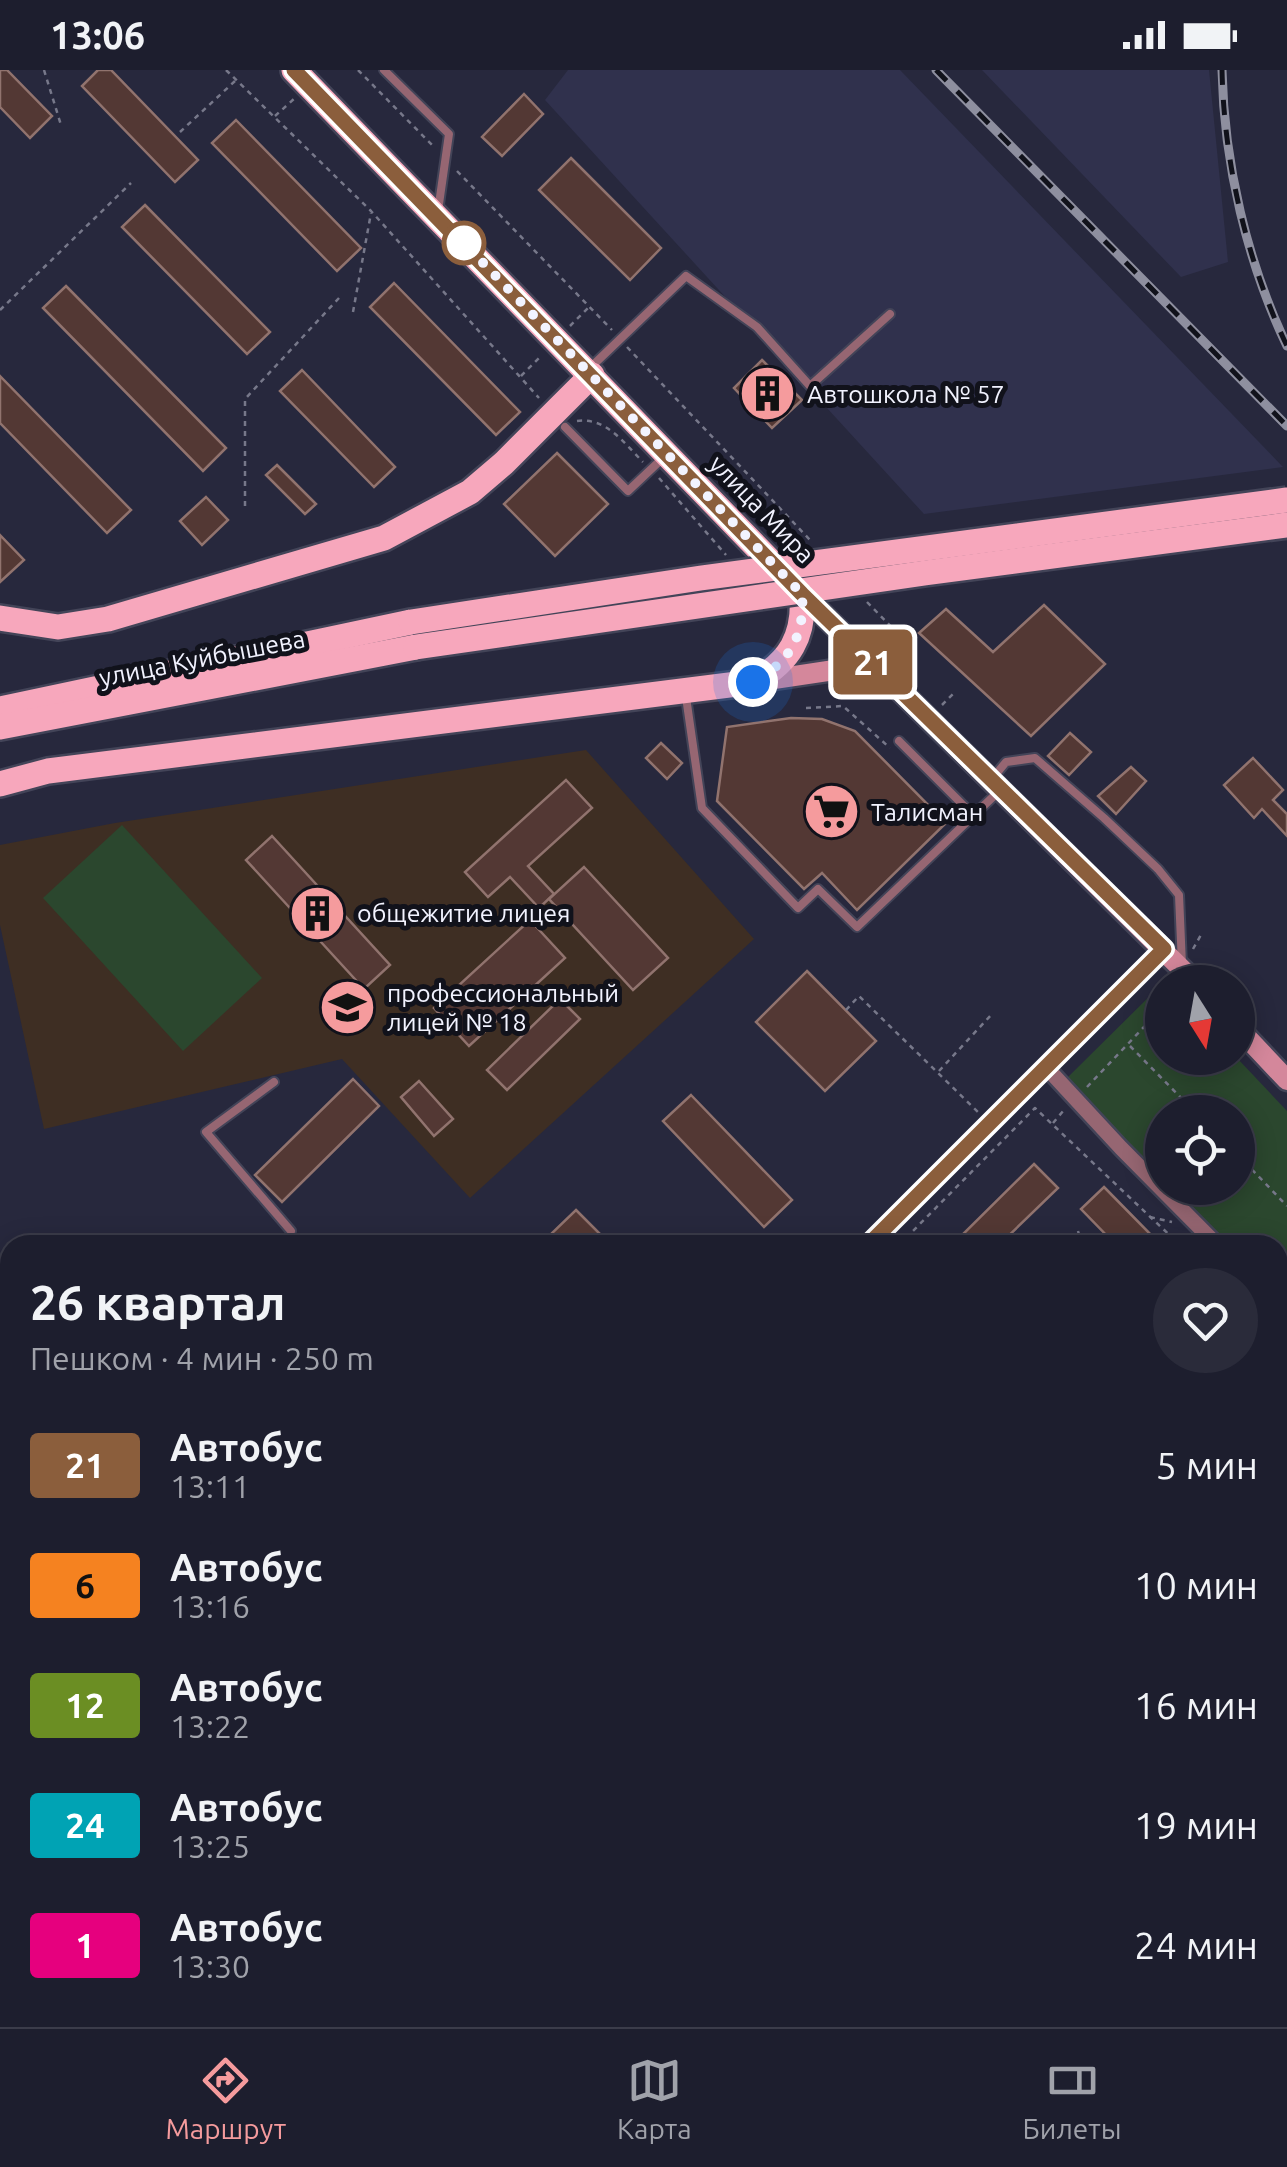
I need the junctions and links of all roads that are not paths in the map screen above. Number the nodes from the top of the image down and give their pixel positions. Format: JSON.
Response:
{"nodes":[{"id":1,"x":294,"y":70,"type":"edge"},
{"id":2,"x":384,"y":70,"type":"edge"},
{"id":3,"x":437,"y":215,"type":"junction"},
{"id":4,"x":890,"y":314,"type":"dead end"},
{"id":5,"x":590,"y":372,"type":"junction"},
{"id":6,"x":559,"y":421,"type":"junction"},
{"id":7,"x":659,"y":462,"type":"junction"},
{"id":8,"x":1287,"y":500,"type":"edge"},
{"id":9,"x":1287,"y":526,"type":"edge"},
{"id":10,"x":802,"y":594,"type":"junction"},
{"id":11,"x":0,"y":618,"type":"edge"},
{"id":12,"x":414,"y":634,"type":"junction"},
{"id":13,"x":864,"y":653,"type":"junction"},
{"id":14,"x":753,"y":682,"type":"junction"},
{"id":15,"x":685,"y":692,"type":"junction"},
{"id":16,"x":0,"y":709,"type":"edge"},
{"id":17,"x":0,"y":728,"type":"edge"},
{"id":18,"x":899,"y":741,"type":"dead end"},
{"id":19,"x":0,"y":784,"type":"edge"},
{"id":20,"x":996,"y":785,"type":"junction"},
{"id":21,"x":973,"y":816,"type":"junction"},
{"id":22,"x":1164,"y":949,"type":"junction"},
{"id":23,"x":1179,"y":965,"type":"edge"},
{"id":24,"x":1188,"y":965,"type":"edge"},
{"id":25,"x":1255,"y":1046,"type":"edge"},
{"id":26,"x":1046,"y":1067,"type":"junction"},
{"id":27,"x":1287,"y":1080,"type":"edge"},
{"id":28,"x":274,"y":1082,"type":"dead end"},
{"id":29,"x":291,"y":1231,"type":"dead end"},
{"id":30,"x":878,"y":1235,"type":"edge"},
{"id":31,"x":1207,"y":1235,"type":"edge"}],
"edges":[{"from":1,"to":3,"type":"main road","name":"улица Мира"},
{"from":2,"to":3,"type":"lane"},
{"from":3,"to":5,"type":"main road","name":"улица Мира"},
{"from":4,"to":5,"type":"lane"},
{"from":5,"to":6,"type":"main road"},
{"from":5,"to":7,"type":"main road","name":"улица Мира"},
{"from":6,"to":7,"type":"lane"},
{"from":6,"to":11,"type":"main road"},
{"from":7,"to":10,"type":"main road","name":"улица Мира"},
{"from":8,"to":12,"type":"main road","bridge":true},
{"from":9,"to":12,"type":"main road","bridge":true},
{"from":10,"to":13,"type":"main road","name":"улица Мира"},
{"from":10,"to":14,"type":"main road"},
{"from":12,"to":16,"type":"main road","name":"улица Куйбышева"},
{"from":12,"to":17,"type":"main road","name":"улица Куйбышева"},
{"from":13,"to":14,"type":"main road"},
{"from":13,"to":20,"type":"main road","name":"улица Мира"},
{"from":14,"to":15,"type":"main road"},
{"from":15,"to":19,"type":"main road"},
{"from":15,"to":21,"type":"lane"},
{"from":18,"to":21,"type":"lane"},
{"from":20,"to":21,"type":"lane"},
{"from":20,"to":22,"type":"main road","name":"улица Мира"},
{"from":20,"to":24,"type":"lane"},
{"from":22,"to":23,"type":"main road","name":"улица Мира"},
{"from":22,"to":26,"type":"street"},
{"from":25,"to":27,"type":"main road"},
{"from":26,"to":30,"type":"street"},
{"from":26,"to":31,"type":"street"},
{"from":28,"to":29,"type":"lane"}]}
